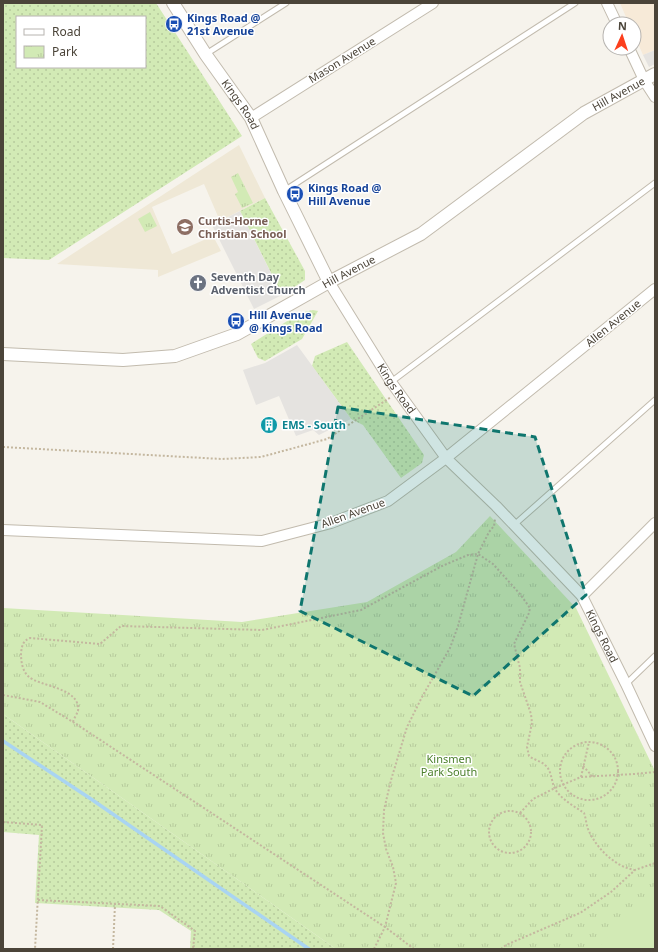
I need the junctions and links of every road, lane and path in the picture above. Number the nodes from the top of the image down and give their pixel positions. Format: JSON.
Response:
{"nodes":[{"id":1,"x":173,"y":3,"type":"edge"},
{"id":2,"x":286,"y":3,"type":"edge"},
{"id":3,"x":433,"y":3,"type":"edge"},
{"id":4,"x":575,"y":3,"type":"edge"},
{"id":5,"x":607,"y":3,"type":"edge"},
{"id":6,"x":613,"y":16,"type":"edge"},
{"id":7,"x":206,"y":55,"type":"junction"},
{"id":8,"x":633,"y":56,"type":"edge"},
{"id":9,"x":655,"y":74,"type":"edge"},
{"id":10,"x":644,"y":80,"type":"junction"},
{"id":11,"x":655,"y":97,"type":"edge"},
{"id":12,"x":251,"y":118,"type":"junction"},
{"id":13,"x":655,"y":183,"type":"edge"},
{"id":14,"x":284,"y":192,"type":"junction"},
{"id":15,"x":329,"y":282,"type":"junction"},
{"id":16,"x":655,"y":289,"type":"edge"},
{"id":17,"x":3,"y":354,"type":"edge"},
{"id":18,"x":391,"y":382,"type":"junction"},
{"id":19,"x":398,"y":393,"type":"junction"},
{"id":20,"x":655,"y":400,"type":"edge"},
{"id":21,"x":3,"y":447,"type":"edge"},
{"id":22,"x":446,"y":458,"type":"junction"},
{"id":23,"x":496,"y":506,"type":"junction"},
{"id":24,"x":655,"y":523,"type":"edge"},
{"id":25,"x":514,"y":525,"type":"junction"},
{"id":26,"x":3,"y":530,"type":"edge"},
{"id":27,"x":478,"y":554,"type":"junction"},
{"id":28,"x":582,"y":596,"type":"junction"},
{"id":29,"x":655,"y":656,"type":"edge"},
{"id":30,"x":626,"y":684,"type":"junction"},
{"id":31,"x":3,"y":695,"type":"edge"},
{"id":32,"x":73,"y":722,"type":"junction"},
{"id":33,"x":589,"y":741,"type":"junction"},
{"id":34,"x":655,"y":746,"type":"edge"},
{"id":35,"x":583,"y":766,"type":"junction"},
{"id":36,"x":655,"y":772,"type":"edge"},
{"id":37,"x":618,"y":775,"type":"junction"},
{"id":38,"x":581,"y":777,"type":"junction"},
{"id":39,"x":593,"y":777,"type":"junction"},
{"id":40,"x":562,"y":785,"type":"junction"},
{"id":41,"x":555,"y":788,"type":"junction"},
{"id":42,"x":520,"y":813,"type":"junction"},
{"id":43,"x":3,"y":822,"type":"edge"},
{"id":44,"x":655,"y":863,"type":"edge"},
{"id":45,"x":636,"y":870,"type":"junction"},
{"id":46,"x":38,"y":900,"type":"junction"},
{"id":47,"x":115,"y":904,"type":"junction"},
{"id":48,"x":385,"y":927,"type":"junction"},
{"id":49,"x":35,"y":949,"type":"edge"},
{"id":50,"x":113,"y":949,"type":"edge"},
{"id":51,"x":194,"y":949,"type":"edge"},
{"id":52,"x":374,"y":949,"type":"edge"},
{"id":53,"x":414,"y":949,"type":"edge"},
{"id":54,"x":501,"y":949,"type":"edge"}],
"edges":[{"from":1,"to":7,"type":"street","name":"Kings Road"},
{"from":2,"to":7,"type":"lane"},
{"from":3,"to":12,"type":"street","name":"Mason Avenue"},
{"from":4,"to":14,"type":"lane"},
{"from":5,"to":6,"type":"street"},
{"from":7,"to":12,"type":"street","name":"Kings Road"},
{"from":8,"to":10,"type":"street"},
{"from":9,"to":10,"type":"street","name":"Hill Avenue"},
{"from":10,"to":11,"type":"street"},
{"from":10,"to":15,"type":"street","name":"Hill Avenue"},
{"from":12,"to":14,"type":"street","name":"Kings Road"},
{"from":13,"to":18,"type":"lane"},
{"from":14,"to":15,"type":"street","name":"Kings Road"},
{"from":15,"to":17,"type":"street","name":"Hill Avenue"},
{"from":15,"to":18,"type":"street","name":"Kings Road"},
{"from":16,"to":22,"type":"street","name":"Allen Avenue"},
{"from":18,"to":19,"type":"street","name":"Kings Road"},
{"from":19,"to":21,"type":"path"},
{"from":19,"to":22,"type":"street","name":"Kings Road"},
{"from":20,"to":25,"type":"lane"},
{"from":22,"to":23,"type":"street","name":"Kings Road"},
{"from":22,"to":26,"type":"street","name":"Allen Avenue"},
{"from":23,"to":25,"type":"street","name":"Kings Road"},
{"from":23,"to":27,"type":"path"},
{"from":24,"to":28,"type":"street"},
{"from":25,"to":28,"type":"street","name":"Kings Road"},
{"from":27,"to":32,"type":"path"},
{"from":27,"to":41,"type":"path"},
{"from":27,"to":48,"type":"path"},
{"from":28,"to":30,"type":"street","name":"Kings Road"},
{"from":29,"to":30,"type":"lane"},
{"from":30,"to":34,"type":"street","name":"Kings Road"},
{"from":31,"to":32,"type":"path"},
{"from":32,"to":48,"type":"path"},
{"from":33,"to":35,"type":"path"},
{"from":33,"to":37,"type":"path"},
{"from":33,"to":40,"type":"path"},
{"from":35,"to":38,"type":"path"},
{"from":35,"to":39,"type":"path"},
{"from":36,"to":37,"type":"path"},
{"from":37,"to":39,"type":"path"},
{"from":37,"to":40,"type":"path"},
{"from":38,"to":39,"type":"path"},
{"from":38,"to":40,"type":"path"},
{"from":40,"to":41,"type":"path"},
{"from":41,"to":42,"type":"path"},
{"from":41,"to":45,"type":"path"},
{"from":42,"to":42,"type":"path"},
{"from":43,"to":46,"type":"path"},
{"from":44,"to":45,"type":"path"},
{"from":45,"to":54,"type":"path"},
{"from":46,"to":47,"type":"path"},
{"from":46,"to":49,"type":"path"},
{"from":47,"to":50,"type":"path"},
{"from":47,"to":51,"type":"path"},
{"from":48,"to":52,"type":"path"},
{"from":48,"to":53,"type":"path"}]}
